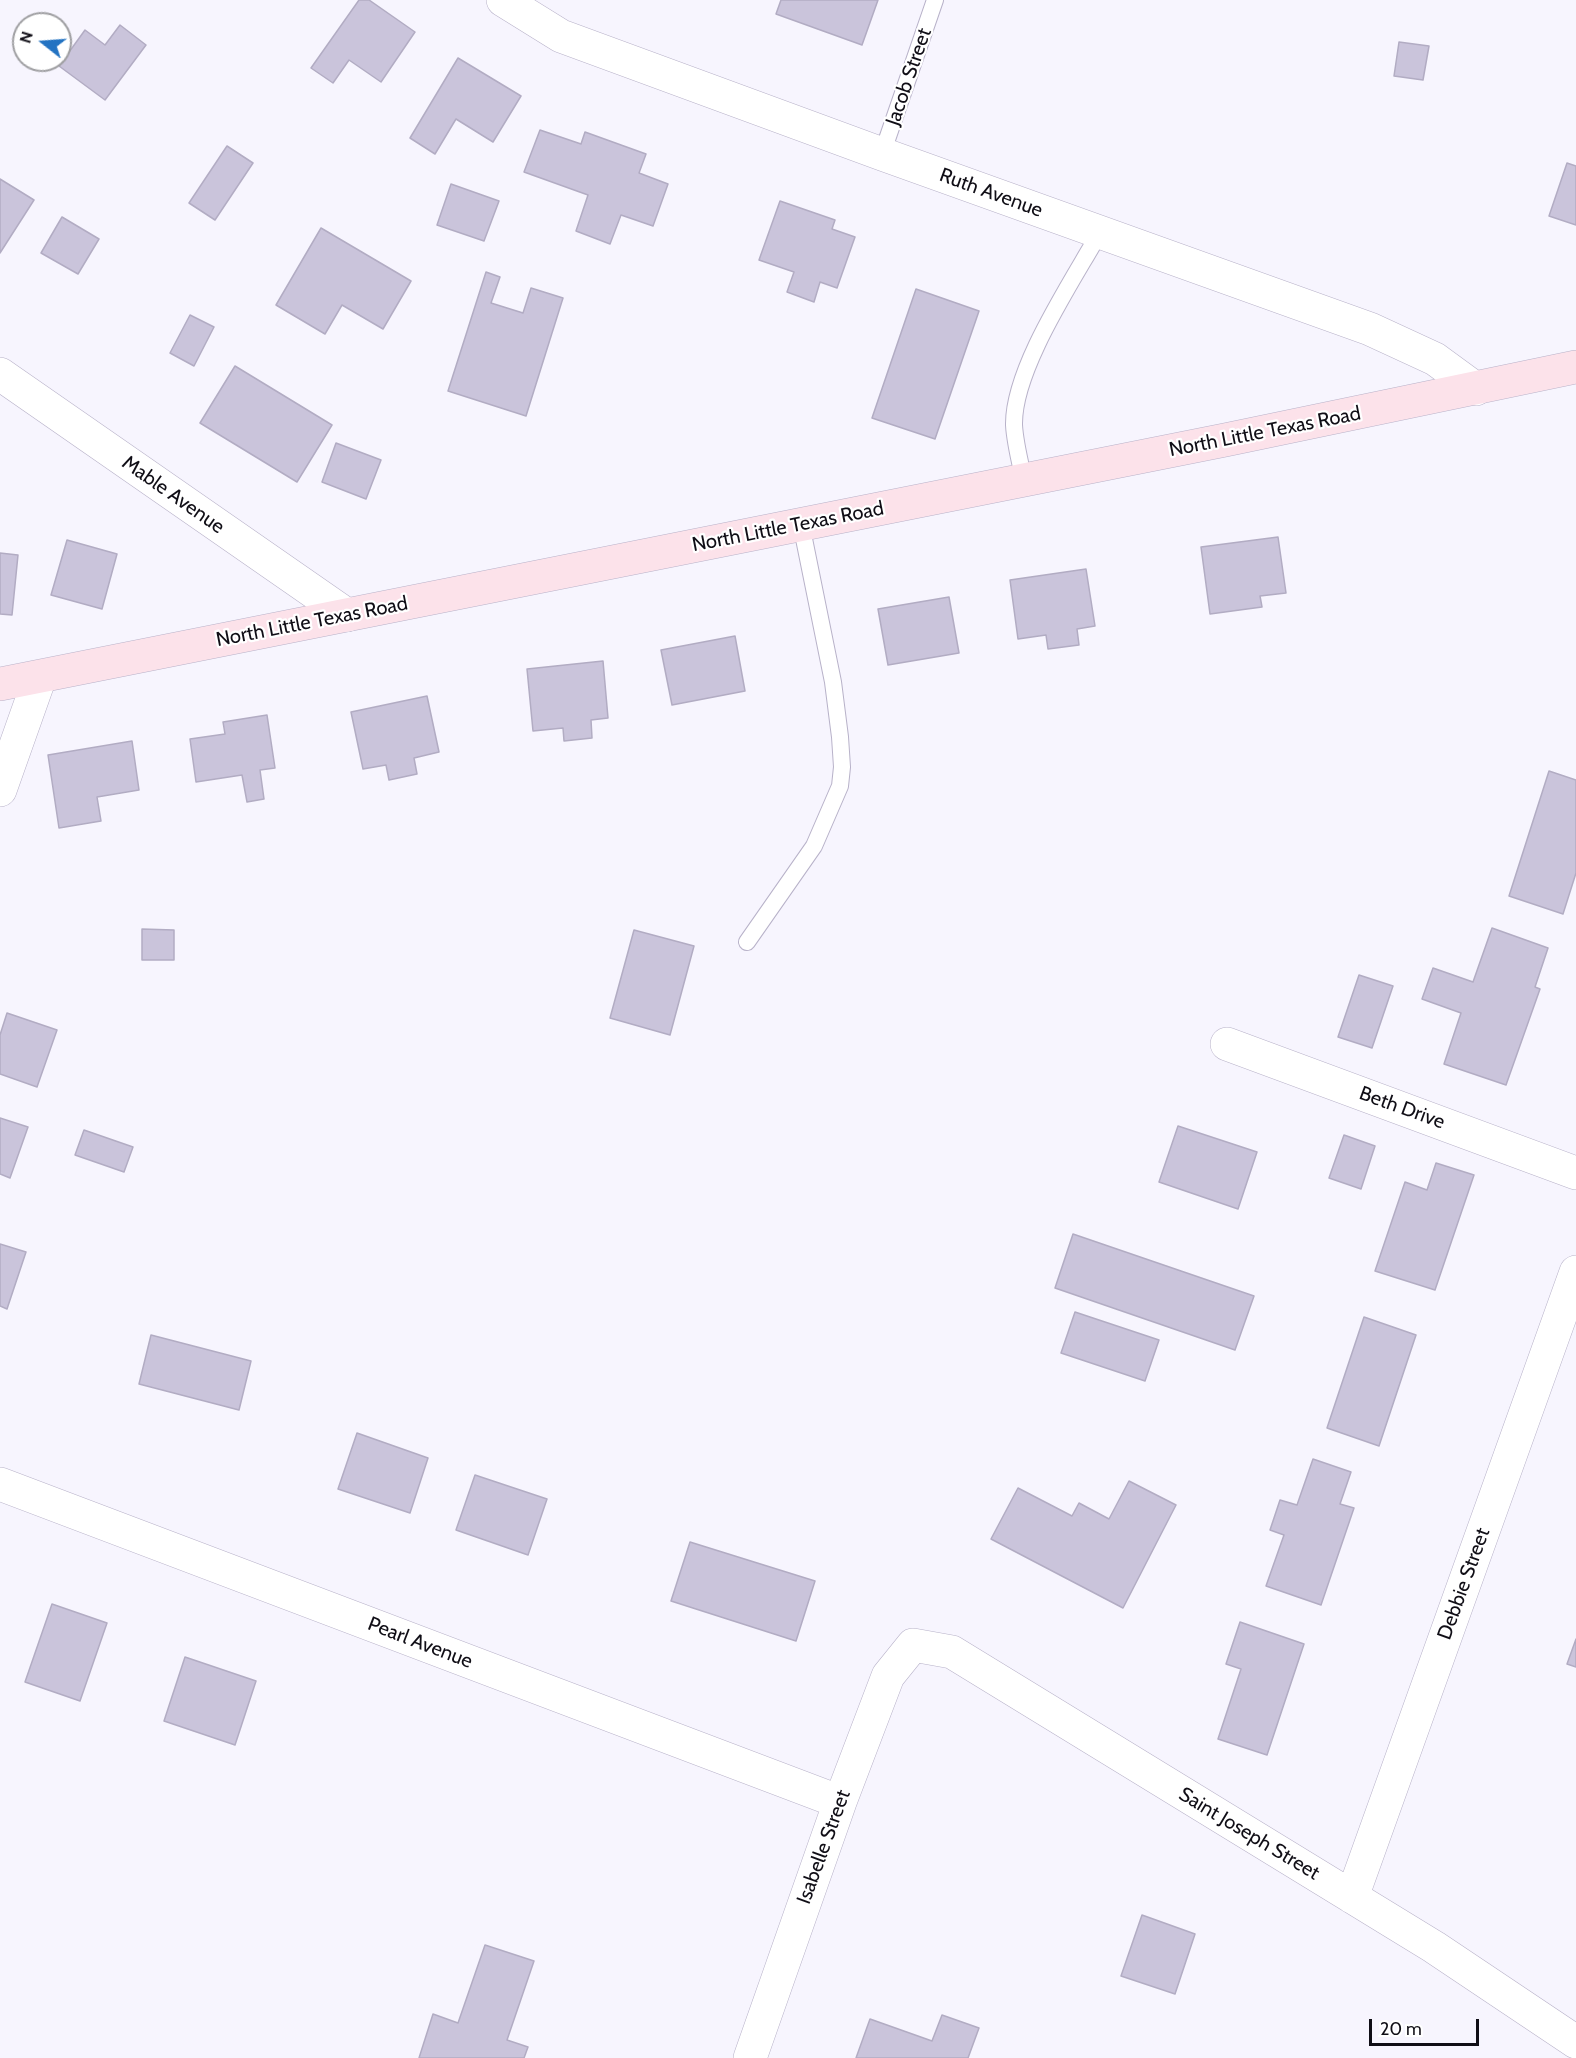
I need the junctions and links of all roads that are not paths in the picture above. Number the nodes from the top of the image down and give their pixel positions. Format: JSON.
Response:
{"nodes":[{"id":1,"x":503,"y":0,"type":"edge"},
{"id":2,"x":935,"y":0,"type":"edge"},
{"id":3,"x":882,"y":154,"type":"junction"},
{"id":4,"x":1100,"y":232,"type":"junction"},
{"id":5,"x":1576,"y":367,"type":"edge"},
{"id":6,"x":0,"y":374,"type":"edge"},
{"id":7,"x":1476,"y":389,"type":"junction"},
{"id":8,"x":1024,"y":480,"type":"junction"},
{"id":9,"x":801,"y":524,"type":"junction"},
{"id":10,"x":347,"y":615,"type":"junction"},
{"id":11,"x":40,"y":677,"type":"junction"},
{"id":12,"x":0,"y":684,"type":"edge"},
{"id":13,"x":0,"y":790,"type":"edge"},
{"id":14,"x":747,"y":942,"type":"dead end"},
{"id":15,"x":1227,"y":1044,"type":"dead end"},
{"id":16,"x":1576,"y":1173,"type":"edge"},
{"id":17,"x":1576,"y":1272,"type":"edge"},
{"id":18,"x":0,"y":1484,"type":"edge"},
{"id":19,"x":913,"y":1645,"type":"joint"},
{"id":20,"x":840,"y":1802,"type":"junction"},
{"id":21,"x":1352,"y":1897,"type":"junction"},
{"id":22,"x":1576,"y":2042,"type":"edge"},
{"id":23,"x":750,"y":2058,"type":"edge"}],
"edges":[{"from":1,"to":3,"type":"street","name":"Ruth Avenue"},
{"from":2,"to":3,"type":"lane","name":"Jacob Street"},
{"from":3,"to":4,"type":"street","name":"Ruth Avenue"},
{"from":4,"to":7,"type":"street","name":"Ruth Avenue"},
{"from":4,"to":8,"type":"lane"},
{"from":5,"to":7,"type":"street","name":"North Little Texas Road"},
{"from":6,"to":10,"type":"street","name":"Mable Avenue"},
{"from":7,"to":8,"type":"street","name":"North Little Texas Road"},
{"from":8,"to":9,"type":"street","name":"North Little Texas Road"},
{"from":9,"to":10,"type":"street","name":"North Little Texas Road"},
{"from":9,"to":14,"type":"lane"},
{"from":10,"to":11,"type":"street","name":"North Little Texas Road"},
{"from":11,"to":12,"type":"street","name":"North Little Texas Road"},
{"from":11,"to":13,"type":"street"},
{"from":15,"to":16,"type":"street","name":"Beth Drive"},
{"from":17,"to":21,"type":"street","name":"Debbie Street"},
{"from":18,"to":20,"type":"street","name":"Pearl Avenue"},
{"from":19,"to":20,"type":"street","name":"Isabelle Street"},
{"from":19,"to":21,"type":"street","name":"Saint Joseph Street"},
{"from":20,"to":23,"type":"street","name":"Isabelle Street"},
{"from":21,"to":22,"type":"street","name":"Saint Joseph Street"}]}
